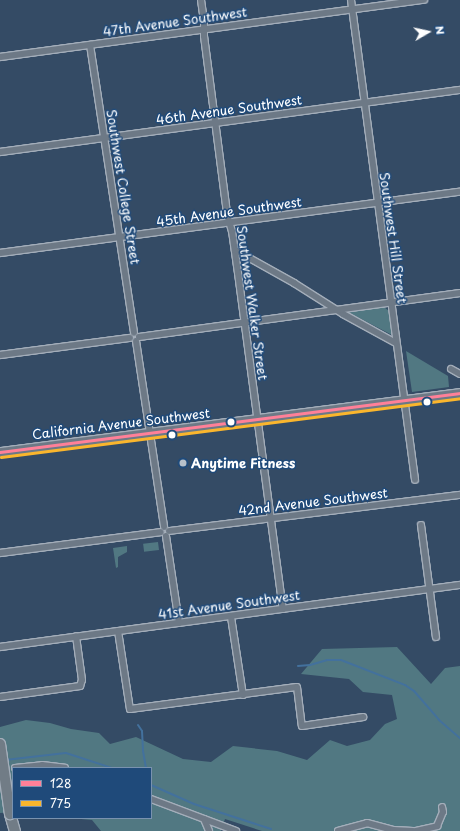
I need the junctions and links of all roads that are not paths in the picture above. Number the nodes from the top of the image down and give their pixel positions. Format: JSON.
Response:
{"nodes":[{"id":1,"x":201,"y":0,"type":"edge"},
{"id":2,"x":350,"y":0,"type":"edge"},
{"id":3,"x":424,"y":0,"type":"edge"},
{"id":4,"x":352,"y":10,"type":"junction"},
{"id":5,"x":204,"y":29,"type":"junction"},
{"id":6,"x":90,"y":45,"type":"junction"},
{"id":7,"x":0,"y":57,"type":"edge"},
{"id":8,"x":460,"y":90,"type":"edge"},
{"id":9,"x":365,"y":103,"type":"junction"},
{"id":10,"x":216,"y":123,"type":"junction"},
{"id":11,"x":104,"y":138,"type":"junction"},
{"id":12,"x":0,"y":152,"type":"edge"},
{"id":13,"x":460,"y":192,"type":"edge"},
{"id":14,"x":378,"y":203,"type":"junction"},
{"id":15,"x":230,"y":223,"type":"junction"},
{"id":16,"x":120,"y":238,"type":"junction"},
{"id":17,"x":235,"y":250,"type":"junction"},
{"id":18,"x":0,"y":253,"type":"edge"},
{"id":19,"x":460,"y":294,"type":"edge"},
{"id":20,"x":391,"y":303,"type":"junction"},
{"id":21,"x":337,"y":310,"type":"junction"},
{"id":22,"x":245,"y":323,"type":"junction"},
{"id":23,"x":135,"y":337,"type":"junction"},
{"id":24,"x":396,"y":342,"type":"junction"},
{"id":25,"x":0,"y":355,"type":"edge"},
{"id":26,"x":451,"y":368,"type":"dead end"},
{"id":27,"x":460,"y":374,"type":"edge"},
{"id":28,"x":460,"y":393,"type":"edge"},
{"id":29,"x":404,"y":400,"type":"junction"},
{"id":30,"x":258,"y":420,"type":"junction"},
{"id":31,"x":150,"y":433,"type":"junction"},
{"id":32,"x":0,"y":452,"type":"edge"},
{"id":33,"x":415,"y":480,"type":"dead end"},
{"id":34,"x":460,"y":494,"type":"edge"},
{"id":35,"x":271,"y":519,"type":"junction"},
{"id":36,"x":421,"y":525,"type":"dead end"},
{"id":37,"x":165,"y":531,"type":"junction"},
{"id":38,"x":0,"y":552,"type":"edge"},
{"id":39,"x":460,"y":585,"type":"edge"},
{"id":40,"x":429,"y":589,"type":"junction"},
{"id":41,"x":283,"y":610,"type":"junction"},
{"id":42,"x":231,"y":617,"type":"junction"},
{"id":43,"x":179,"y":623,"type":"junction"},
{"id":44,"x":118,"y":631,"type":"junction"},
{"id":45,"x":76,"y":636,"type":"junction"},
{"id":46,"x":436,"y":637,"type":"dead end"},
{"id":47,"x":0,"y":647,"type":"edge"},
{"id":48,"x":243,"y":695,"type":"junction"},
{"id":49,"x":0,"y":697,"type":"edge"},
{"id":50,"x":363,"y":717,"type":"dead end"},
{"id":51,"x":0,"y":744,"type":"edge"},
{"id":52,"x":23,"y":767,"type":"edge"},
{"id":53,"x":57,"y":767,"type":"edge"},
{"id":54,"x":12,"y":768,"type":"edge"},
{"id":55,"x":0,"y":770,"type":"edge"},
{"id":56,"x":152,"y":800,"type":"edge"},
{"id":57,"x":442,"y":807,"type":"dead end"},
{"id":58,"x":10,"y":814,"type":"junction"},
{"id":59,"x":204,"y":819,"type":"junction"},
{"id":60,"x":9,"y":831,"type":"edge"},
{"id":61,"x":15,"y":831,"type":"edge"},
{"id":62,"x":209,"y":831,"type":"edge"},
{"id":63,"x":236,"y":831,"type":"edge"},
{"id":64,"x":338,"y":831,"type":"edge"},
{"id":65,"x":413,"y":831,"type":"edge"},
{"id":66,"x":416,"y":831,"type":"edge"}],
"edges":[{"from":1,"to":5,"type":"street","name":"Southwest Walker Street"},
{"from":2,"to":4,"type":"street","name":"Southwest Hill Street"},
{"from":3,"to":4,"type":"street","name":"47th Avenue Southwest"},
{"from":4,"to":5,"type":"street","name":"47th Avenue Southwest"},
{"from":4,"to":9,"type":"street","name":"Southwest Hill Street"},
{"from":5,"to":6,"type":"street","name":"47th Avenue Southwest"},
{"from":5,"to":10,"type":"street","name":"Southwest Walker Street"},
{"from":6,"to":7,"type":"street","name":"47th Avenue Southwest"},
{"from":6,"to":11,"type":"street","name":"Southwest College Street"},
{"from":8,"to":9,"type":"street","name":"46th Avenue Southwest"},
{"from":9,"to":10,"type":"street","name":"46th Avenue Southwest"},
{"from":9,"to":14,"type":"street","name":"Southwest Hill Street"},
{"from":10,"to":11,"type":"street","name":"46th Avenue Southwest"},
{"from":10,"to":15,"type":"street","name":"Southwest Walker Street"},
{"from":11,"to":12,"type":"street","name":"46th Avenue Southwest"},
{"from":11,"to":16,"type":"street","name":"Southwest College Street"},
{"from":13,"to":14,"type":"street","name":"45th Avenue Southwest"},
{"from":14,"to":15,"type":"street","name":"45th Avenue Southwest"},
{"from":14,"to":20,"type":"street","name":"Southwest Hill Street"},
{"from":15,"to":16,"type":"street","name":"45th Avenue Southwest"},
{"from":15,"to":17,"type":"street","name":"Southwest Walker Street"},
{"from":16,"to":18,"type":"street","name":"45th Avenue Southwest"},
{"from":16,"to":23,"type":"street","name":"Southwest College Street"},
{"from":17,"to":21,"type":"street"},
{"from":17,"to":22,"type":"street","name":"Southwest Walker Street"},
{"from":19,"to":20,"type":"street"},
{"from":20,"to":21,"type":"street"},
{"from":20,"to":24,"type":"street","name":"Southwest Hill Street"},
{"from":21,"to":22,"type":"street"},
{"from":21,"to":24,"type":"street"},
{"from":22,"to":23,"type":"street"},
{"from":22,"to":30,"type":"street","name":"Southwest Walker Street"},
{"from":23,"to":25,"type":"street"},
{"from":23,"to":31,"type":"street","name":"Southwest College Street"},
{"from":24,"to":29,"type":"street","name":"Southwest Hill Street"},
{"from":26,"to":27,"type":"street"},
{"from":28,"to":29,"type":"main road","name":"California Avenue Southwest"},
{"from":29,"to":30,"type":"main road","name":"California Avenue Southwest"},
{"from":29,"to":33,"type":"street","name":"Southwest Hill Street"},
{"from":30,"to":31,"type":"main road","name":"California Avenue Southwest"},
{"from":30,"to":35,"type":"street","name":"Southwest Walker Street"},
{"from":31,"to":32,"type":"main road","name":"California Avenue Southwest"},
{"from":31,"to":37,"type":"street","name":"Southwest College Street"},
{"from":34,"to":35,"type":"street","name":"42nd Avenue Southwest"},
{"from":35,"to":37,"type":"street","name":"42nd Avenue Southwest"},
{"from":35,"to":41,"type":"street","name":"Southwest Walker Street"},
{"from":36,"to":40,"type":"street"},
{"from":37,"to":38,"type":"street","name":"42nd Avenue Southwest"},
{"from":37,"to":43,"type":"street","name":"Southwest College Street"},
{"from":39,"to":40,"type":"street","name":"41st Avenue Southwest"},
{"from":40,"to":41,"type":"street","name":"41st Avenue Southwest"},
{"from":40,"to":46,"type":"street"},
{"from":41,"to":42,"type":"street","name":"41st Avenue Southwest"},
{"from":42,"to":43,"type":"street","name":"41st Avenue Southwest"},
{"from":42,"to":48,"type":"street"},
{"from":43,"to":44,"type":"street","name":"41st Avenue Southwest"},
{"from":44,"to":45,"type":"street","name":"41st Avenue Southwest"},
{"from":44,"to":48,"type":"street"},
{"from":45,"to":47,"type":"street","name":"41st Avenue Southwest"},
{"from":45,"to":49,"type":"street"},
{"from":48,"to":50,"type":"street"},
{"from":51,"to":58,"type":"main road","bridge":true},
{"from":52,"to":53,"type":"street"},
{"from":54,"to":55,"type":"street"},
{"from":56,"to":59,"type":"street"},
{"from":57,"to":66,"type":"street"},
{"from":58,"to":60,"type":"main road"},
{"from":58,"to":61,"type":"main road"},
{"from":59,"to":62,"type":"street"},
{"from":59,"to":63,"type":"street"},
{"from":64,"to":65,"type":"street"}]}
